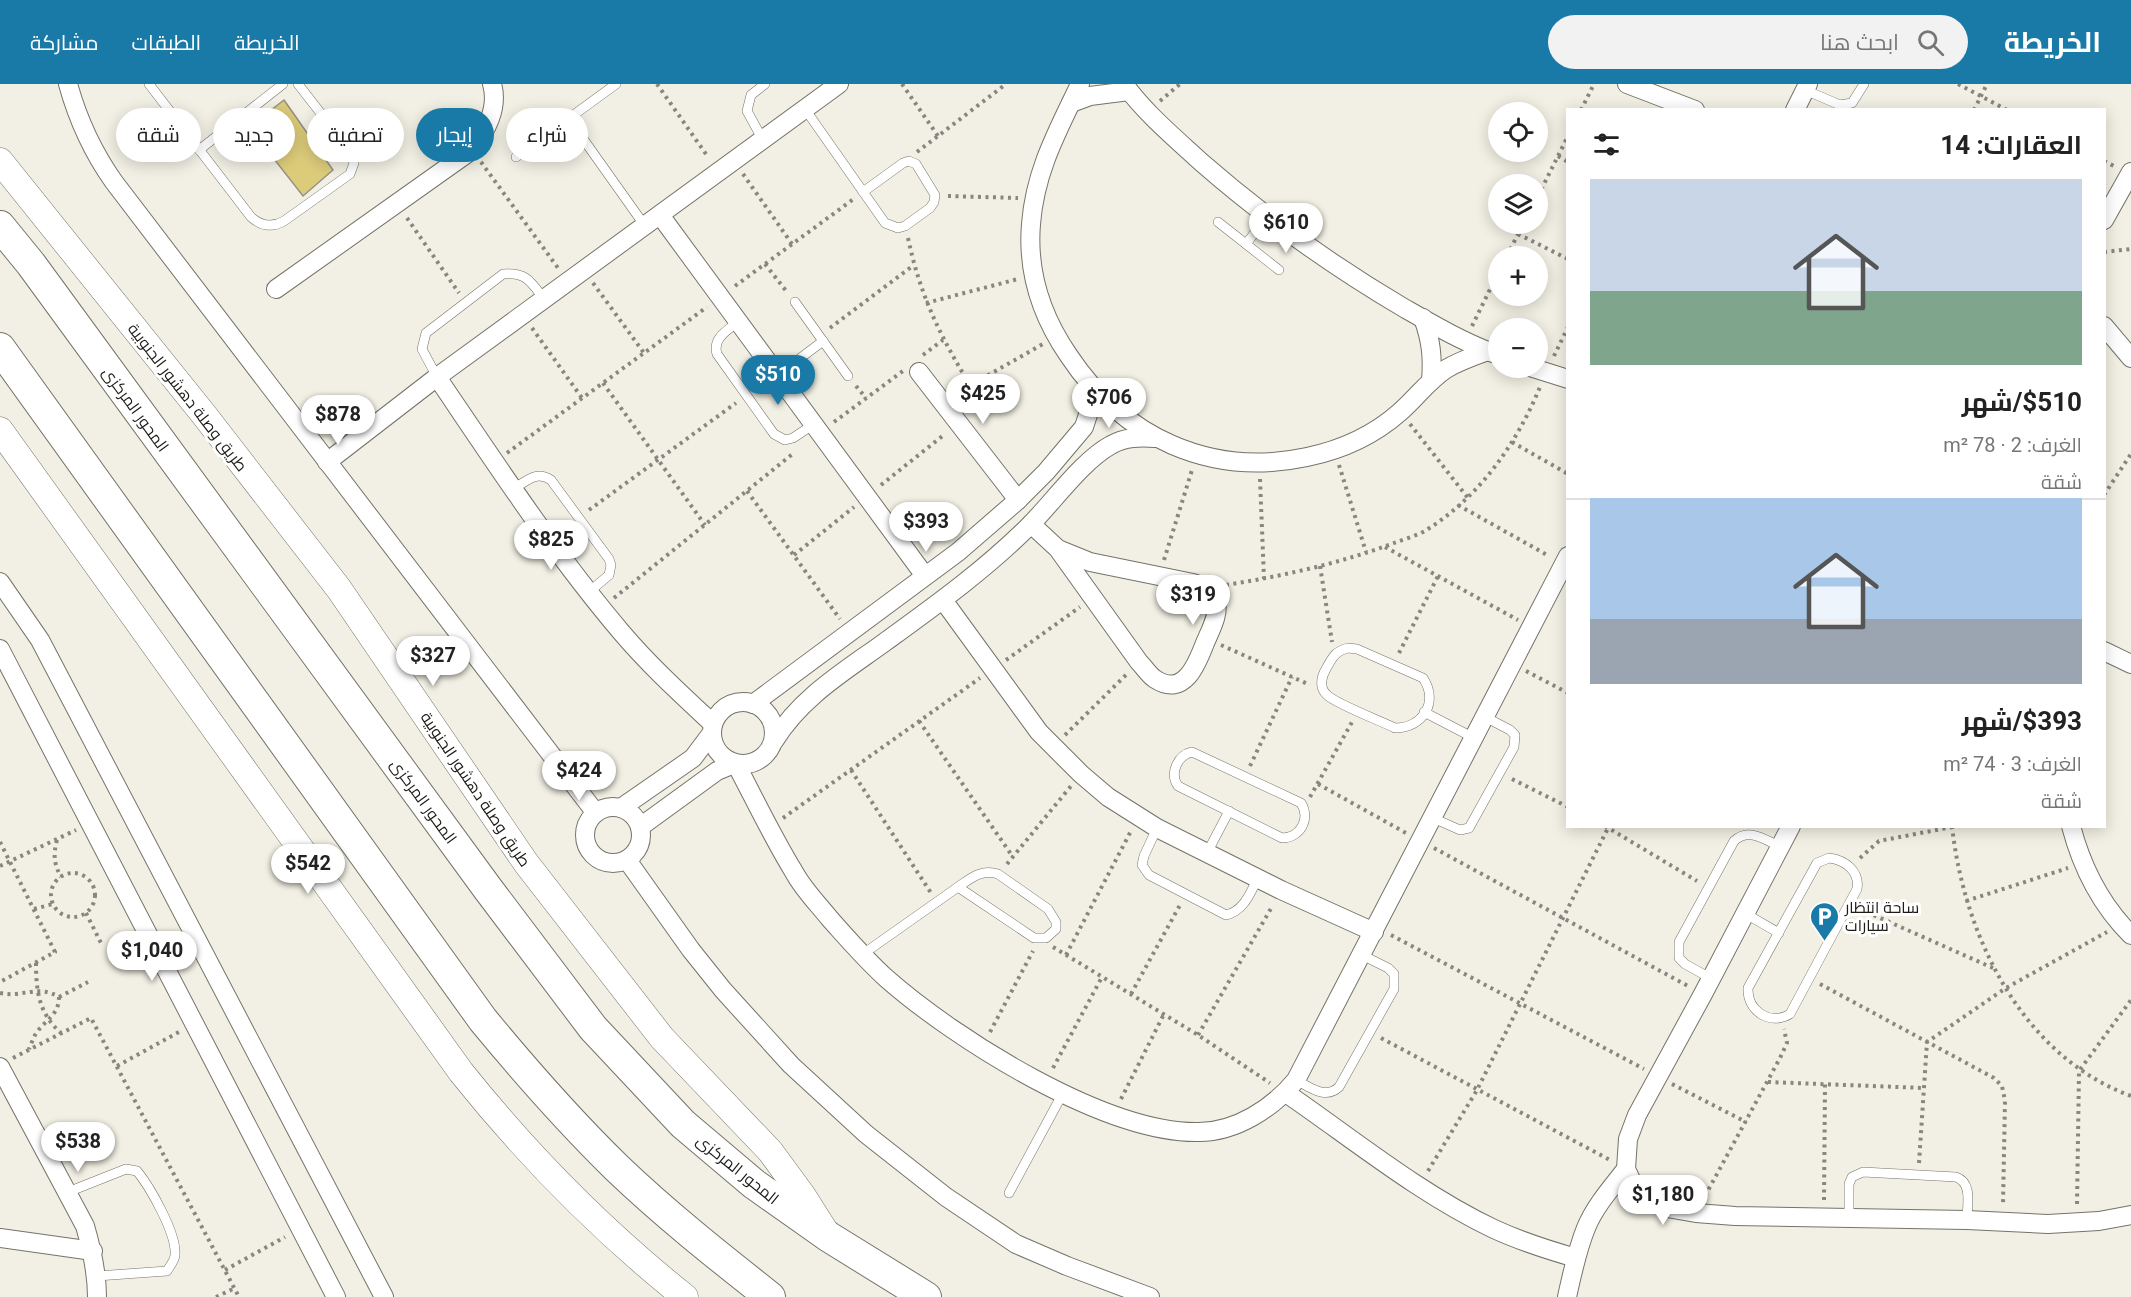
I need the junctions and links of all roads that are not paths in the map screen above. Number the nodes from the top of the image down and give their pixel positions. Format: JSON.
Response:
{"nodes":[{"id":1,"x":68,"y":84,"type":"edge"},
{"id":2,"x":149,"y":84,"type":"edge"},
{"id":3,"x":283,"y":84,"type":"edge"},
{"id":4,"x":298,"y":84,"type":"edge"},
{"id":5,"x":492,"y":84,"type":"edge"},
{"id":6,"x":616,"y":84,"type":"edge"},
{"id":7,"x":765,"y":84,"type":"edge"},
{"id":8,"x":839,"y":84,"type":"edge"},
{"id":9,"x":1080,"y":84,"type":"edge"},
{"id":10,"x":1627,"y":84,"type":"edge"},
{"id":11,"x":1864,"y":84,"type":"edge"},
{"id":12,"x":1127,"y":87,"type":"edge"},
{"id":13,"x":1807,"y":87,"type":"edge"},
{"id":14,"x":1071,"y":103,"type":"junction"},
{"id":15,"x":167,"y":108,"type":"edge"},
{"id":16,"x":584,"y":108,"type":"edge"},
{"id":17,"x":1690,"y":108,"type":"edge"},
{"id":18,"x":1796,"y":108,"type":"edge"},
{"id":19,"x":805,"y":109,"type":"junction"},
{"id":20,"x":763,"y":140,"type":"junction"},
{"id":21,"x":588,"y":146,"type":"edge"},
{"id":22,"x":201,"y":148,"type":"edge"},
{"id":23,"x":201,"y":153,"type":"edge"},
{"id":24,"x":0,"y":161,"type":"edge"},
{"id":25,"x":2131,"y":171,"type":"edge"},
{"id":26,"x":863,"y":192,"type":"junction"},
{"id":27,"x":660,"y":215,"type":"junction"},
{"id":28,"x":2106,"y":216,"type":"edge"},
{"id":29,"x":1267,"y":217,"type":"junction"},
{"id":30,"x":1218,"y":222,"type":"dead end"},
{"id":31,"x":0,"y":226,"type":"edge"},
{"id":32,"x":645,"y":226,"type":"junction"},
{"id":33,"x":1246,"y":244,"type":"junction"},
{"id":34,"x":1280,"y":270,"type":"dead end"},
{"id":35,"x":276,"y":289,"type":"dead end"},
{"id":36,"x":544,"y":299,"type":"junction"},
{"id":37,"x":795,"y":302,"type":"road end"},
{"id":38,"x":1422,"y":318,"type":"junction"},
{"id":39,"x":739,"y":321,"type":"junction"},
{"id":40,"x":2106,"y":329,"type":"edge"},
{"id":41,"x":821,"y":338,"type":"junction"},
{"id":42,"x":0,"y":348,"type":"edge"},
{"id":43,"x":1488,"y":351,"type":"edge"},
{"id":44,"x":2106,"y":352,"type":"edge"},
{"id":45,"x":1488,"y":355,"type":"edge"},
{"id":46,"x":2131,"y":360,"type":"edge"},
{"id":47,"x":914,"y":367,"type":"road end"},
{"id":48,"x":1548,"y":373,"type":"edge"},
{"id":49,"x":778,"y":375,"type":"junction"},
{"id":50,"x":848,"y":376,"type":"dead end"},
{"id":51,"x":437,"y":377,"type":"junction"},
{"id":52,"x":1566,"y":378,"type":"edge"},
{"id":53,"x":1431,"y":381,"type":"junction"},
{"id":54,"x":1093,"y":388,"type":"junction"},
{"id":55,"x":817,"y":429,"type":"junction"},
{"id":56,"x":0,"y":430,"type":"edge"},
{"id":57,"x":1158,"y":439,"type":"junction"},
{"id":58,"x":327,"y":462,"type":"junction"},
{"id":59,"x":513,"y":489,"type":"junction"},
{"id":60,"x":1018,"y":500,"type":"junction"},
{"id":61,"x":1031,"y":524,"type":"junction"},
{"id":62,"x":1058,"y":549,"type":"junction"},
{"id":63,"x":1563,"y":572,"type":"edge"},
{"id":64,"x":925,"y":576,"type":"junction"},
{"id":65,"x":0,"y":582,"type":"edge"},
{"id":66,"x":589,"y":592,"type":"junction"},
{"id":67,"x":943,"y":600,"type":"junction"},
{"id":68,"x":0,"y":650,"type":"edge"},
{"id":69,"x":2106,"y":654,"type":"edge"},
{"id":70,"x":2131,"y":663,"type":"edge"},
{"id":71,"x":753,"y":704,"type":"junction"},
{"id":72,"x":1424,"y":712,"type":"junction"},
{"id":73,"x":1485,"y":717,"type":"junction"},
{"id":74,"x":712,"y":729,"type":"junction"},
{"id":75,"x":1474,"y":738,"type":"junction"},
{"id":76,"x":774,"y":741,"type":"junction"},
{"id":77,"x":735,"y":764,"type":"junction"},
{"id":78,"x":621,"y":808,"type":"junction"},
{"id":79,"x":1229,"y":811,"type":"junction"},
{"id":80,"x":595,"y":812,"type":"junction"},
{"id":81,"x":1432,"y":818,"type":"junction"},
{"id":82,"x":640,"y":827,"type":"junction"},
{"id":83,"x":1157,"y":828,"type":"junction"},
{"id":84,"x":1790,"y":828,"type":"edge"},
{"id":85,"x":2073,"y":828,"type":"edge"},
{"id":86,"x":1781,"y":847,"type":"junction"},
{"id":87,"x":1207,"y":853,"type":"junction"},
{"id":88,"x":627,"y":860,"type":"junction"},
{"id":89,"x":1258,"y":878,"type":"junction"},
{"id":90,"x":958,"y":887,"type":"junction"},
{"id":91,"x":1746,"y":914,"type":"junction"},
{"id":92,"x":1376,"y":930,"type":"junction"},
{"id":93,"x":2126,"y":930,"type":"edge"},
{"id":94,"x":1779,"y":933,"type":"junction"},
{"id":95,"x":863,"y":954,"type":"junction"},
{"id":96,"x":1362,"y":955,"type":"junction"},
{"id":97,"x":1708,"y":987,"type":"junction"},
{"id":98,"x":5,"y":1063,"type":"edge"},
{"id":99,"x":1291,"y":1087,"type":"junction"},
{"id":100,"x":1063,"y":1093,"type":"junction"},
{"id":101,"x":1626,"y":1169,"type":"junction"},
{"id":102,"x":68,"y":1192,"type":"junction"},
{"id":103,"x":1009,"y":1193,"type":"dead end"},
{"id":104,"x":2131,"y":1215,"type":"edge"},
{"id":105,"x":1849,"y":1218,"type":"junction"},
{"id":106,"x":1967,"y":1220,"type":"junction"},
{"id":107,"x":829,"y":1237,"type":"junction"},
{"id":108,"x":0,"y":1238,"type":"edge"},
{"id":109,"x":93,"y":1251,"type":"junction"},
{"id":110,"x":1576,"y":1258,"type":"junction"},
{"id":111,"x":97,"y":1276,"type":"junction"},
{"id":112,"x":97,"y":1297,"type":"edge"},
{"id":113,"x":336,"y":1297,"type":"edge"},
{"id":114,"x":384,"y":1297,"type":"edge"},
{"id":115,"x":685,"y":1297,"type":"edge"},
{"id":116,"x":770,"y":1297,"type":"edge"},
{"id":117,"x":926,"y":1297,"type":"edge"},
{"id":118,"x":1150,"y":1297,"type":"edge"},
{"id":119,"x":1567,"y":1297,"type":"edge"}],
"edges":[{"from":1,"to":58,"type":"street"},
{"from":2,"to":15,"type":"lane"},
{"from":3,"to":22,"type":"lane"},
{"from":4,"to":23,"type":"lane"},
{"from":5,"to":35,"type":"street"},
{"from":6,"to":16,"type":"lane"},
{"from":7,"to":20,"type":"lane"},
{"from":8,"to":19,"type":"street"},
{"from":9,"to":14,"type":"street"},
{"from":10,"to":17,"type":"street"},
{"from":11,"to":13,"type":"lane"},
{"from":12,"to":14,"type":"street"},
{"from":12,"to":29,"type":"street"},
{"from":13,"to":18,"type":"street"},
{"from":14,"to":54,"type":"street"},
{"from":19,"to":20,"type":"street"},
{"from":19,"to":26,"type":"lane"},
{"from":20,"to":27,"type":"street"},
{"from":21,"to":32,"type":"lane"},
{"from":24,"to":107,"type":"main road","name":"طريق وصلة دهشور الجنوبية"},
{"from":25,"to":28,"type":"street"},
{"from":26,"to":26,"type":"lane"},
{"from":27,"to":32,"type":"street"},
{"from":27,"to":39,"type":"street"},
{"from":29,"to":33,"type":"lane"},
{"from":29,"to":38,"type":"street"},
{"from":30,"to":33,"type":"lane"},
{"from":31,"to":107,"type":"highway","name":"المحور المركزى"},
{"from":32,"to":36,"type":"street"},
{"from":33,"to":34,"type":"lane"},
{"from":36,"to":51,"type":"street"},
{"from":36,"to":51,"type":"lane"},
{"from":37,"to":41,"type":"lane"},
{"from":38,"to":43,"type":"street"},
{"from":38,"to":53,"type":"street"},
{"from":39,"to":49,"type":"street"},
{"from":39,"to":55,"type":"lane"},
{"from":40,"to":46,"type":"street"},
{"from":41,"to":49,"type":"lane"},
{"from":41,"to":50,"type":"lane"},
{"from":42,"to":116,"type":"highway"},
{"from":44,"to":46,"type":"street"},
{"from":45,"to":53,"type":"street"},
{"from":47,"to":60,"type":"street"},
{"from":48,"to":52,"type":"street"},
{"from":49,"to":55,"type":"street"},
{"from":51,"to":58,"type":"street"},
{"from":51,"to":59,"type":"street"},
{"from":53,"to":57,"type":"street"},
{"from":54,"to":57,"type":"street"},
{"from":54,"to":60,"type":"street"},
{"from":55,"to":64,"type":"street"},
{"from":56,"to":115,"type":"main road"},
{"from":57,"to":61,"type":"street"},
{"from":58,"to":80,"type":"street"},
{"from":59,"to":66,"type":"street"},
{"from":59,"to":66,"type":"lane"},
{"from":60,"to":64,"type":"street"},
{"from":61,"to":62,"type":"street"},
{"from":61,"to":67,"type":"street"},
{"from":62,"to":62,"type":"street"},
{"from":63,"to":73,"type":"street"},
{"from":64,"to":71,"type":"street"},
{"from":65,"to":114,"type":"street"},
{"from":66,"to":74,"type":"street"},
{"from":67,"to":76,"type":"street"},
{"from":67,"to":83,"type":"street"},
{"from":68,"to":113,"type":"street"},
{"from":69,"to":70,"type":"street"},
{"from":71,"to":74,"type":"street"},
{"from":71,"to":76,"type":"street"},
{"from":72,"to":72,"type":"lane"},
{"from":72,"to":75,"type":"lane"},
{"from":73,"to":75,"type":"street"},
{"from":73,"to":81,"type":"lane"},
{"from":74,"to":77,"type":"street"},
{"from":74,"to":78,"type":"street"},
{"from":75,"to":81,"type":"street"},
{"from":76,"to":77,"type":"street"},
{"from":77,"to":82,"type":"street"},
{"from":77,"to":95,"type":"street"},
{"from":78,"to":80,"type":"street"},
{"from":78,"to":82,"type":"street"},
{"from":79,"to":79,"type":"lane"},
{"from":79,"to":87,"type":"lane"},
{"from":80,"to":88,"type":"street"},
{"from":81,"to":92,"type":"street"},
{"from":82,"to":88,"type":"street"},
{"from":83,"to":87,"type":"street"},
{"from":83,"to":89,"type":"lane"},
{"from":84,"to":86,"type":"street"},
{"from":85,"to":93,"type":"street"},
{"from":86,"to":91,"type":"street"},
{"from":86,"to":97,"type":"lane"},
{"from":87,"to":89,"type":"street"},
{"from":88,"to":118,"type":"street"},
{"from":89,"to":92,"type":"street"},
{"from":90,"to":90,"type":"lane"},
{"from":90,"to":95,"type":"lane"},
{"from":91,"to":94,"type":"lane"},
{"from":91,"to":97,"type":"street"},
{"from":92,"to":96,"type":"street"},
{"from":94,"to":94,"type":"lane"},
{"from":95,"to":100,"type":"street"},
{"from":96,"to":99,"type":"street"},
{"from":96,"to":99,"type":"lane"},
{"from":97,"to":101,"type":"street"},
{"from":98,"to":102,"type":"street"},
{"from":99,"to":100,"type":"street"},
{"from":99,"to":110,"type":"street"},
{"from":100,"to":103,"type":"lane"},
{"from":101,"to":105,"type":"street"},
{"from":101,"to":110,"type":"street"},
{"from":102,"to":109,"type":"street"},
{"from":102,"to":111,"type":"lane"},
{"from":104,"to":106,"type":"street"},
{"from":105,"to":106,"type":"street"},
{"from":105,"to":106,"type":"lane"},
{"from":107,"to":117,"type":"highway","name":"المحور المركزى"},
{"from":108,"to":109,"type":"street"},
{"from":109,"to":111,"type":"street"},
{"from":110,"to":119,"type":"street"},
{"from":111,"to":112,"type":"street"}]}
